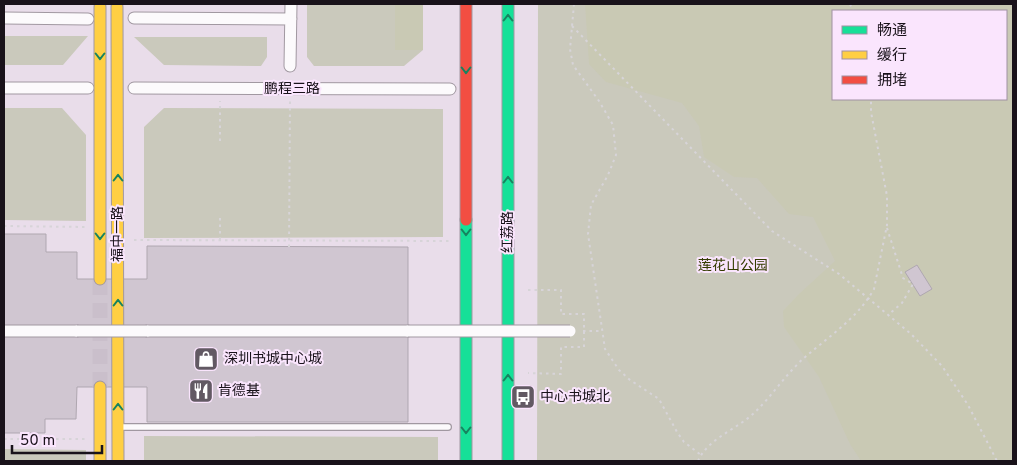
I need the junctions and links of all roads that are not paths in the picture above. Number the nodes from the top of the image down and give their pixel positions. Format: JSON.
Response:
{"nodes":[{"id":1,"x":291,"y":4,"type":"edge"},
{"id":2,"x":466,"y":4,"type":"edge"},
{"id":3,"x":508,"y":4,"type":"edge"},
{"id":4,"x":100,"y":7,"type":"dead end"},
{"id":5,"x":117,"y":7,"type":"dead end"},
{"id":6,"x":4,"y":18,"type":"edge"},
{"id":7,"x":134,"y":18,"type":"dead end"},
{"id":8,"x":88,"y":19,"type":"dead end"},
{"id":9,"x":290,"y":19,"type":"junction"},
{"id":10,"x":290,"y":66,"type":"dead end"},
{"id":11,"x":4,"y":88,"type":"edge"},
{"id":12,"x":88,"y":88,"type":"dead end"},
{"id":13,"x":134,"y":88,"type":"dead end"},
{"id":14,"x":450,"y":89,"type":"dead end"},
{"id":15,"x":100,"y":279,"type":"tunnel mouth"},
{"id":16,"x":4,"y":331,"type":"edge"},
{"id":17,"x":570,"y":331,"type":"road end"},
{"id":18,"x":100,"y":387,"type":"tunnel mouth"},
{"id":19,"x":118,"y":427,"type":"junction"},
{"id":20,"x":448,"y":427,"type":"dead end"},
{"id":21,"x":100,"y":461,"type":"edge"},
{"id":22,"x":118,"y":461,"type":"edge"},
{"id":23,"x":466,"y":461,"type":"edge"},
{"id":24,"x":508,"y":461,"type":"edge"}],
"edges":[{"from":1,"to":9,"type":"street"},
{"from":2,"to":23,"type":"main road","one_way":true},
{"from":24,"to":3,"type":"main road","name":"红荔路","one_way":true},
{"from":4,"to":15,"type":"main road","name":"福中一路","one_way":true},
{"from":19,"to":5,"type":"main road","name":"福中一路","one_way":true},
{"from":6,"to":8,"type":"street"},
{"from":7,"to":9,"type":"street"},
{"from":9,"to":10,"type":"street"},
{"from":11,"to":12,"type":"street"},
{"from":13,"to":14,"type":"street","name":"鹏程三路"},
{"from":16,"to":17,"type":"street","bridge":true},
{"from":18,"to":21,"type":"main road"},
{"from":19,"to":20,"type":"lane"},
{"from":19,"to":22,"type":"main road","name":"福中一路"}]}
